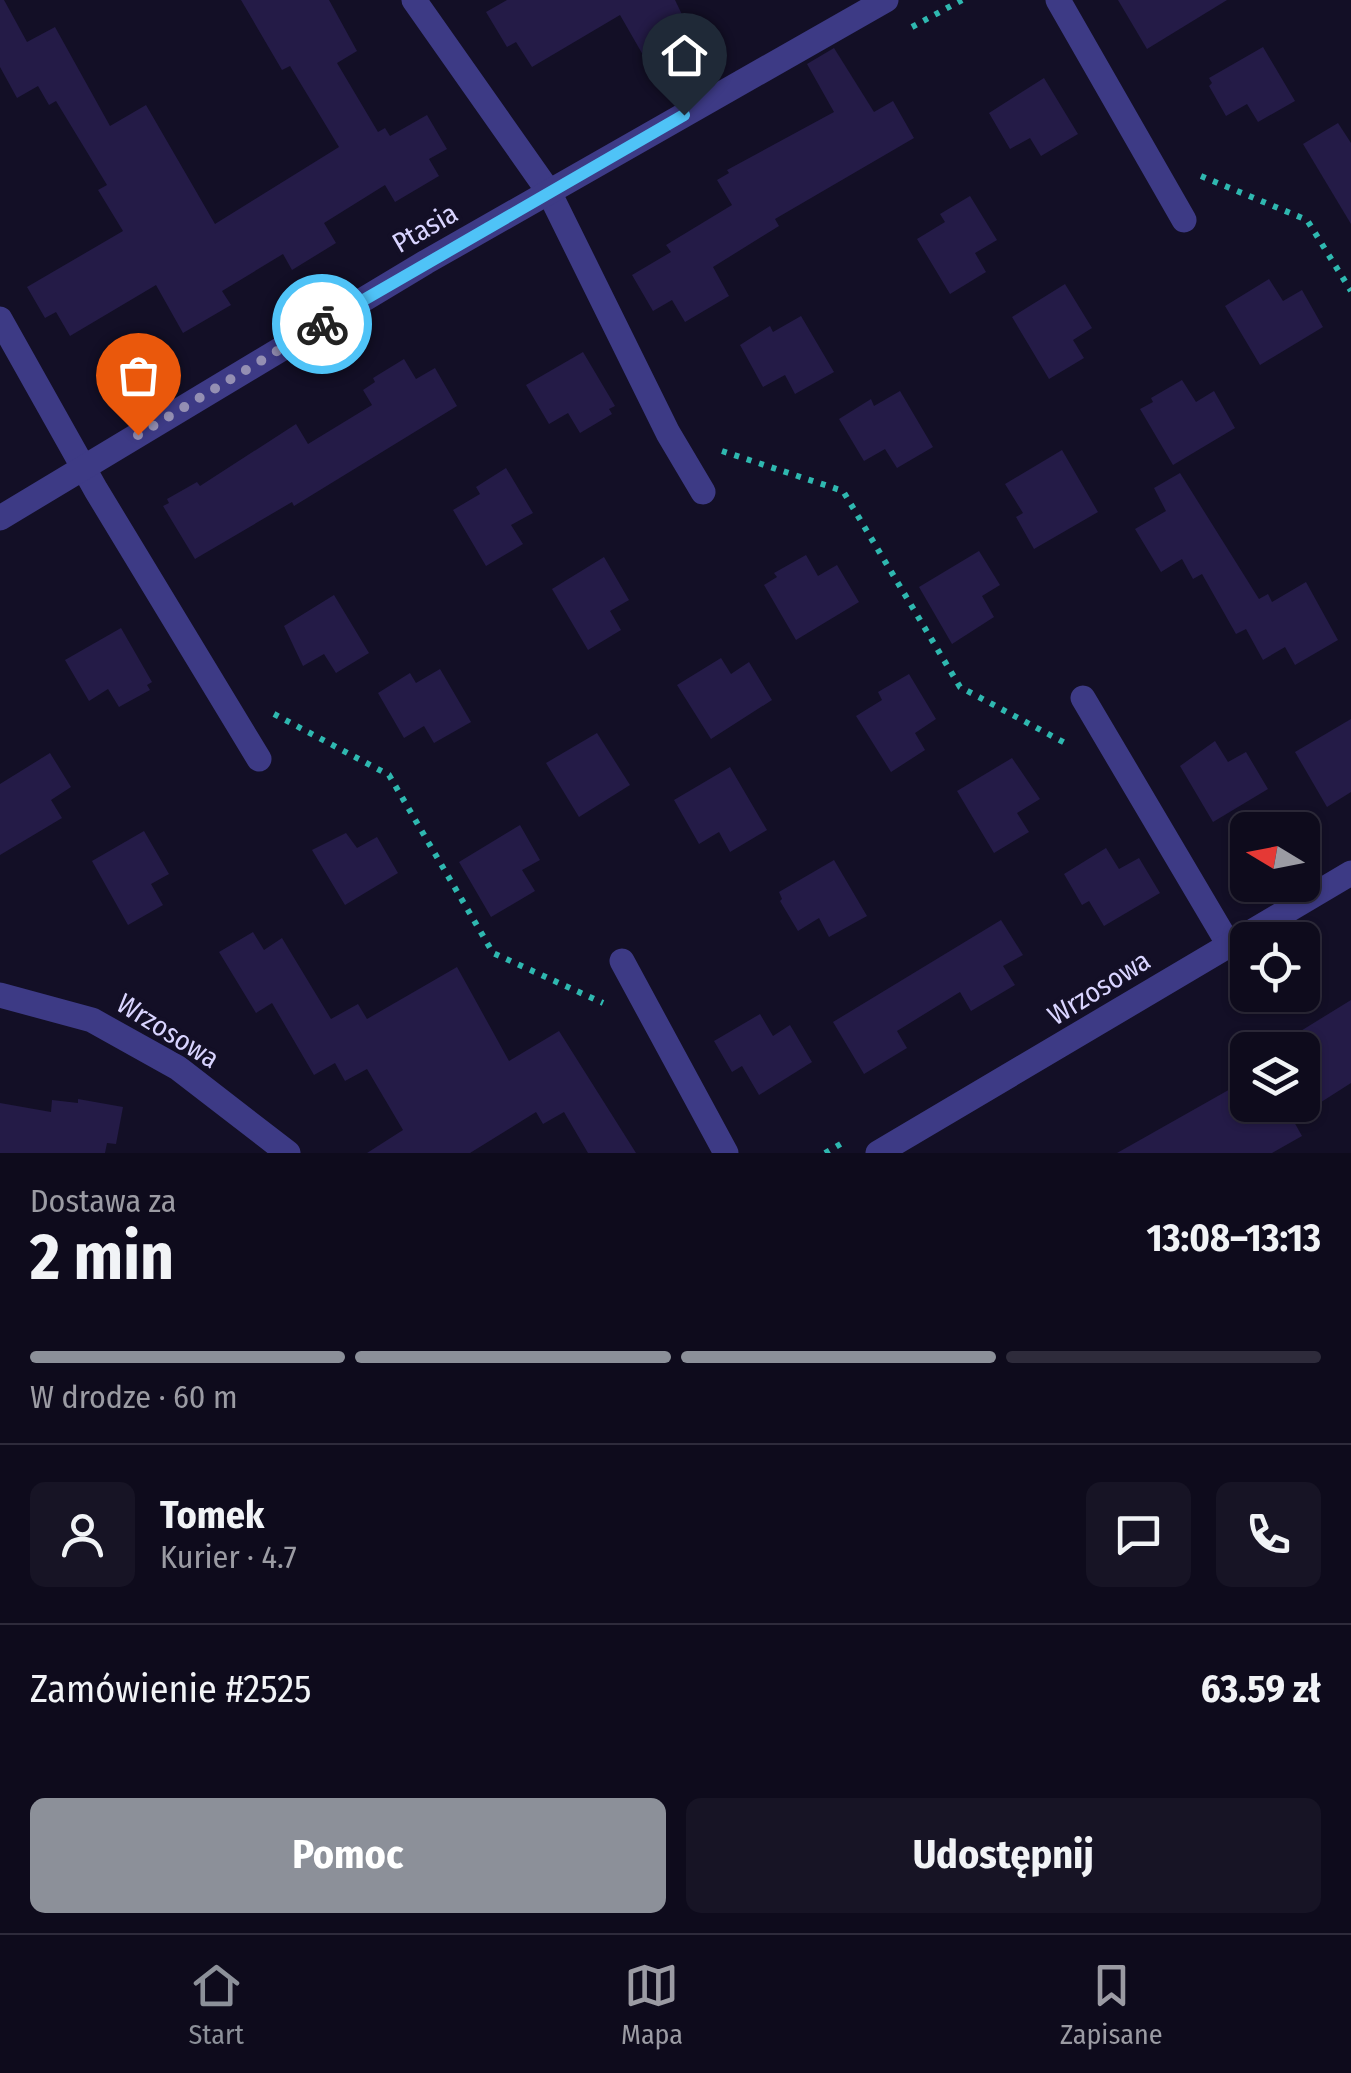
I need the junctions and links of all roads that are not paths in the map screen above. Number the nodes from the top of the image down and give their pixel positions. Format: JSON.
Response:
{"nodes":[{"id":1,"x":414,"y":0,"type":"edge"},
{"id":2,"x":886,"y":0,"type":"edge"},
{"id":3,"x":1058,"y":0,"type":"edge"},
{"id":4,"x":549,"y":192,"type":"junction"},
{"id":5,"x":1184,"y":220,"type":"dead end"},
{"id":6,"x":0,"y":318,"type":"edge"},
{"id":7,"x":84,"y":468,"type":"junction"},
{"id":8,"x":703,"y":492,"type":"dead end"},
{"id":9,"x":0,"y":518,"type":"edge"},
{"id":10,"x":1083,"y":698,"type":"dead end"},
{"id":11,"x":259,"y":759,"type":"dead end"},
{"id":12,"x":1351,"y":872,"type":"edge"},
{"id":13,"x":1229,"y":946,"type":"junction"},
{"id":14,"x":622,"y":961,"type":"dead end"},
{"id":15,"x":0,"y":994,"type":"edge"},
{"id":16,"x":288,"y":1153,"type":"edge"},
{"id":17,"x":726,"y":1153,"type":"edge"},
{"id":18,"x":878,"y":1153,"type":"edge"}],
"edges":[{"from":1,"to":4,"type":"street"},
{"from":2,"to":4,"type":"street","name":"Ptasia"},
{"from":3,"to":5,"type":"street"},
{"from":4,"to":7,"type":"street","name":"Ptasia"},
{"from":4,"to":8,"type":"street"},
{"from":6,"to":7,"type":"street"},
{"from":7,"to":9,"type":"street","name":"Ptasia"},
{"from":7,"to":11,"type":"street"},
{"from":10,"to":13,"type":"street"},
{"from":12,"to":13,"type":"street","name":"Wrzosowa"},
{"from":13,"to":18,"type":"street","name":"Wrzosowa"},
{"from":14,"to":17,"type":"street"},
{"from":15,"to":16,"type":"street","name":"Wrzosowa"}]}
